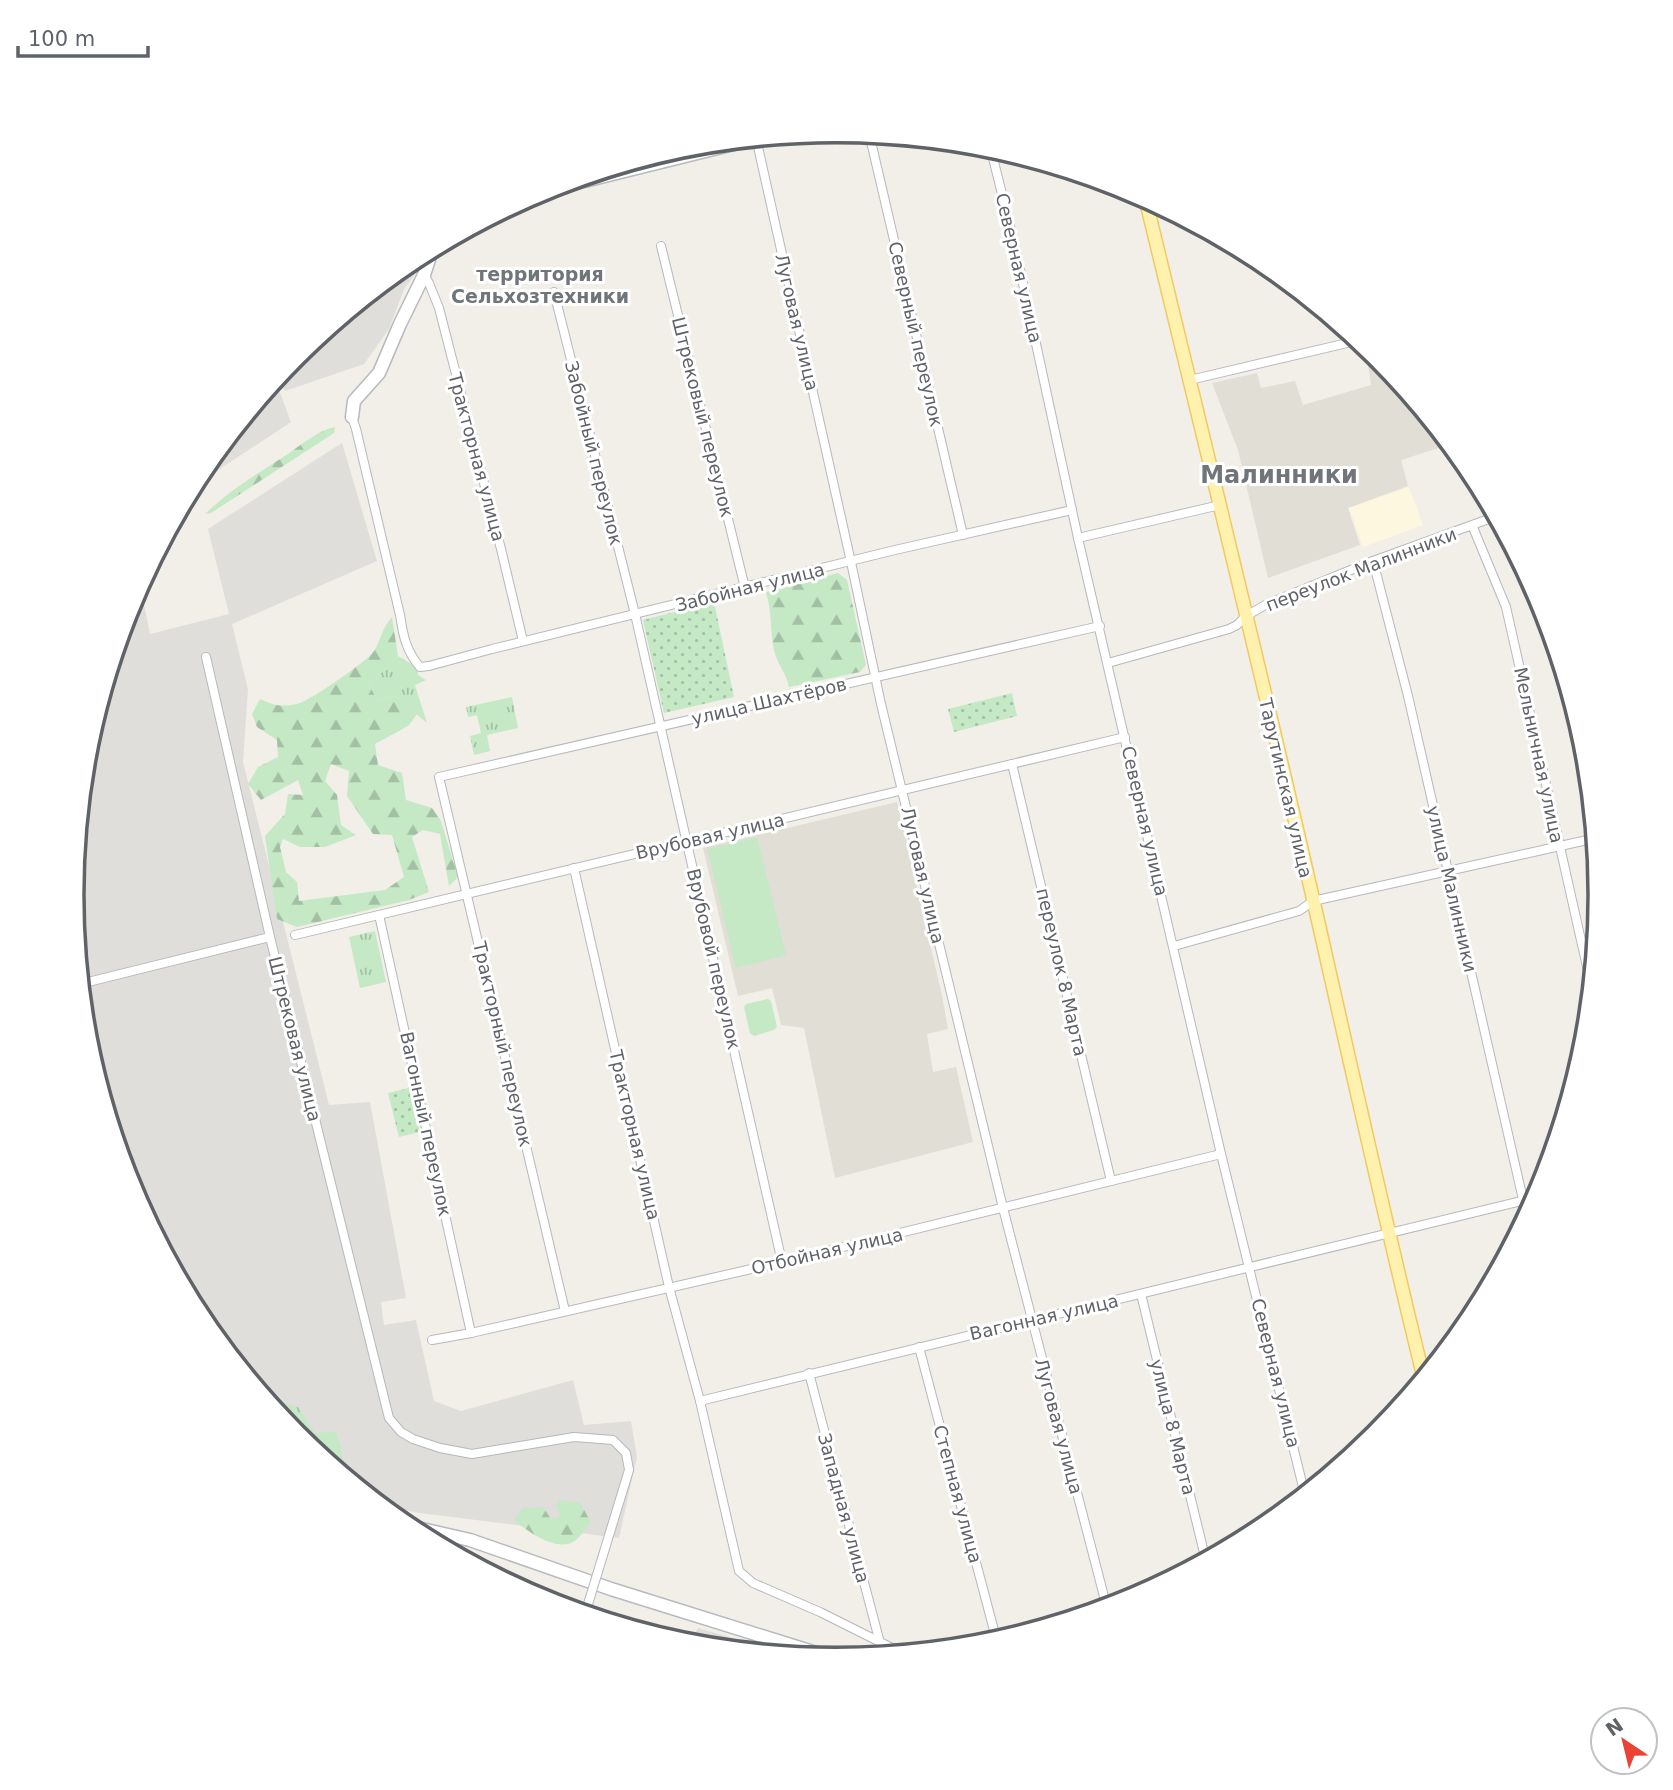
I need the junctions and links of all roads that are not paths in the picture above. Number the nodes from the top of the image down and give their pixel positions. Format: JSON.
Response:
{"nodes":[{"id":1,"x":872,"y":144,"type":"edge"},
{"id":2,"x":759,"y":147,"type":"edge"},
{"id":3,"x":993,"y":159,"type":"edge"},
{"id":4,"x":1148,"y":211,"type":"edge"},
{"id":5,"x":661,"y":246,"type":"dead end"},
{"id":6,"x":428,"y":263,"type":"edge"},
{"id":7,"x":424,"y":275,"type":"junction"},
{"id":8,"x":554,"y":292,"type":"dead end"},
{"id":9,"x":1346,"y":341,"type":"edge"},
{"id":10,"x":1190,"y":380,"type":"junction"},
{"id":11,"x":352,"y":417,"type":"joint"},
{"id":12,"x":1220,"y":505,"type":"junction"},
{"id":13,"x":1072,"y":510,"type":"junction"},
{"id":14,"x":1488,"y":519,"type":"edge"},
{"id":15,"x":1472,"y":525,"type":"junction"},
{"id":16,"x":963,"y":535,"type":"junction"},
{"id":17,"x":1079,"y":538,"type":"junction"},
{"id":18,"x":1373,"y":561,"type":"junction"},
{"id":19,"x":851,"y":562,"type":"junction"},
{"id":20,"x":745,"y":588,"type":"junction"},
{"id":21,"x":635,"y":614,"type":"junction"},
{"id":22,"x":1246,"y":616,"type":"junction"},
{"id":23,"x":1100,"y":626,"type":"junction"},
{"id":24,"x":523,"y":641,"type":"junction"},
{"id":25,"x":206,"y":657,"type":"dead end"},
{"id":26,"x":1108,"y":663,"type":"junction"},
{"id":27,"x":875,"y":676,"type":"junction"},
{"id":28,"x":660,"y":726,"type":"junction"},
{"id":29,"x":1125,"y":737,"type":"junction"},
{"id":30,"x":1012,"y":764,"type":"junction"},
{"id":31,"x":439,"y":777,"type":"joint"},
{"id":32,"x":903,"y":789,"type":"junction"},
{"id":33,"x":1587,"y":840,"type":"edge"},
{"id":34,"x":687,"y":841,"type":"junction"},
{"id":35,"x":1559,"y":847,"type":"junction"},
{"id":36,"x":574,"y":868,"type":"junction"},
{"id":37,"x":1449,"y":872,"type":"junction"},
{"id":38,"x":467,"y":894,"type":"junction"},
{"id":39,"x":1313,"y":901,"type":"junction"},
{"id":40,"x":379,"y":915,"type":"junction"},
{"id":41,"x":295,"y":936,"type":"dead end"},
{"id":42,"x":270,"y":937,"type":"junction"},
{"id":43,"x":1174,"y":947,"type":"junction"},
{"id":44,"x":1586,"y":961,"type":"edge"},
{"id":45,"x":89,"y":982,"type":"edge"},
{"id":46,"x":1221,"y":1154,"type":"junction"},
{"id":47,"x":1111,"y":1181,"type":"junction"},
{"id":48,"x":1523,"y":1201,"type":"joint"},
{"id":49,"x":1003,"y":1209,"type":"junction"},
{"id":50,"x":1388,"y":1234,"type":"junction"},
{"id":51,"x":782,"y":1262,"type":"junction"},
{"id":52,"x":1250,"y":1267,"type":"junction"},
{"id":53,"x":669,"y":1287,"type":"junction"},
{"id":54,"x":1141,"y":1294,"type":"junction"},
{"id":55,"x":565,"y":1311,"type":"junction"},
{"id":56,"x":1031,"y":1321,"type":"junction"},
{"id":57,"x":471,"y":1333,"type":"junction"},
{"id":58,"x":432,"y":1340,"type":"dead end"},
{"id":59,"x":919,"y":1347,"type":"junction"},
{"id":60,"x":1421,"y":1368,"type":"edge"},
{"id":61,"x":809,"y":1373,"type":"junction"},
{"id":62,"x":700,"y":1401,"type":"junction"},
{"id":63,"x":1304,"y":1485,"type":"edge"},
{"id":64,"x":438,"y":1533,"type":"edge"},
{"id":65,"x":1204,"y":1552,"type":"edge"},
{"id":66,"x":1104,"y":1598,"type":"edge"},
{"id":67,"x":588,"y":1605,"type":"edge"},
{"id":68,"x":993,"y":1631,"type":"edge"},
{"id":69,"x":880,"y":1643,"type":"junction"},
{"id":70,"x":795,"y":1646,"type":"edge"},
{"id":71,"x":886,"y":1646,"type":"edge"}],
"edges":[{"from":1,"to":16,"type":"street","name":"Северный переулок"},
{"from":2,"to":19,"type":"street","name":"Луговая улица"},
{"from":3,"to":13,"type":"street","name":"Северная улица"},
{"from":4,"to":10,"type":"main road","name":"Тарутинская улица"},
{"from":5,"to":20,"type":"street","name":"Штрековый переулок"},
{"from":6,"to":7,"type":"main road"},
{"from":7,"to":11,"type":"main road"},
{"from":7,"to":24,"type":"street","name":"Тракторная улица"},
{"from":8,"to":21,"type":"street","name":"Забойный переулок"},
{"from":9,"to":10,"type":"street"},
{"from":10,"to":12,"type":"main road","name":"Тарутинская улица"},
{"from":11,"to":24,"type":"street","name":"Забойная улица"},
{"from":12,"to":17,"type":"street"},
{"from":12,"to":22,"type":"main road","name":"Тарутинская улица"},
{"from":13,"to":16,"type":"street","name":"Забойная улица"},
{"from":13,"to":17,"type":"street","name":"Северная улица"},
{"from":14,"to":15,"type":"street","name":"переулок Малинники"},
{"from":15,"to":18,"type":"street","name":"переулок Малинники"},
{"from":15,"to":35,"type":"street","name":"Мельничная улица"},
{"from":16,"to":19,"type":"street","name":"Забойная улица"},
{"from":17,"to":23,"type":"street","name":"Северная улица"},
{"from":18,"to":22,"type":"street","name":"переулок Малинники"},
{"from":18,"to":37,"type":"street","name":"улица Малинники"},
{"from":19,"to":20,"type":"street","name":"Забойная улица"},
{"from":19,"to":27,"type":"street","name":"Луговая улица"},
{"from":20,"to":21,"type":"street","name":"Забойная улица"},
{"from":21,"to":24,"type":"street","name":"Забойная улица"},
{"from":21,"to":28,"type":"street","name":"Врубовой переулок"},
{"from":22,"to":26,"type":"street","name":"переулок Малинники"},
{"from":22,"to":39,"type":"main road","name":"Тарутинская улица"},
{"from":23,"to":26,"type":"street","name":"Северная улица"},
{"from":23,"to":27,"type":"street","name":"улица Шахтёров"},
{"from":25,"to":42,"type":"street","name":"Штрековая улица"},
{"from":26,"to":29,"type":"street","name":"Северная улица"},
{"from":27,"to":28,"type":"street","name":"улица Шахтёров"},
{"from":27,"to":32,"type":"street","name":"Луговая улица"},
{"from":28,"to":31,"type":"street","name":"улица Шахтёров"},
{"from":28,"to":34,"type":"street","name":"Врубовой переулок"},
{"from":29,"to":30,"type":"street","name":"Врубовая улица"},
{"from":29,"to":43,"type":"street","name":"Северная улица"},
{"from":30,"to":32,"type":"street","name":"Врубовая улица"},
{"from":30,"to":47,"type":"street","name":"переулок 8 Марта"},
{"from":31,"to":38,"type":"street","name":"Тракторный переулок"},
{"from":32,"to":34,"type":"street","name":"Врубовая улица"},
{"from":32,"to":49,"type":"street","name":"Луговая улица"},
{"from":33,"to":35,"type":"street"},
{"from":34,"to":36,"type":"street","name":"Врубовая улица"},
{"from":34,"to":51,"type":"street","name":"Врубовой переулок"},
{"from":35,"to":37,"type":"street"},
{"from":35,"to":44,"type":"street","name":"Мельничная улица"},
{"from":36,"to":38,"type":"street","name":"Врубовая улица"},
{"from":36,"to":53,"type":"street","name":"Тракторная улица"},
{"from":37,"to":39,"type":"street"},
{"from":37,"to":48,"type":"street","name":"улица Малинники"},
{"from":38,"to":40,"type":"street","name":"Врубовая улица"},
{"from":38,"to":55,"type":"street","name":"Тракторный переулок"},
{"from":39,"to":43,"type":"street"},
{"from":39,"to":50,"type":"main road","name":"Тарутинская улица"},
{"from":40,"to":41,"type":"street","name":"Врубовая улица"},
{"from":40,"to":57,"type":"street","name":"Вагонный переулок"},
{"from":42,"to":45,"type":"street"},
{"from":42,"to":67,"type":"street","name":"Штрековая улица","bridge":true},
{"from":43,"to":46,"type":"street","name":"Северная улица"},
{"from":46,"to":47,"type":"street","name":"Отбойная улица"},
{"from":46,"to":52,"type":"street","name":"Северная улица"},
{"from":47,"to":49,"type":"street","name":"Отбойная улица"},
{"from":48,"to":50,"type":"street","name":"Вагонная улица"},
{"from":49,"to":51,"type":"street","name":"Отбойная улица"},
{"from":49,"to":56,"type":"street","name":"Луговая улица"},
{"from":50,"to":52,"type":"street","name":"Вагонная улица"},
{"from":50,"to":60,"type":"main road","name":"Тарутинская улица"},
{"from":51,"to":53,"type":"street","name":"Отбойная улица"},
{"from":52,"to":54,"type":"street","name":"Вагонная улица"},
{"from":52,"to":63,"type":"street","name":"Северная улица"},
{"from":53,"to":55,"type":"street","name":"Отбойная улица"},
{"from":53,"to":62,"type":"street","name":"Тракторная улица"},
{"from":54,"to":56,"type":"street","name":"Вагонная улица"},
{"from":54,"to":65,"type":"street","name":"улица 8 Марта"},
{"from":55,"to":57,"type":"street","name":"Отбойная улица"},
{"from":56,"to":59,"type":"street","name":"Вагонная улица"},
{"from":56,"to":66,"type":"street","name":"Луговая улица"},
{"from":57,"to":58,"type":"street","name":"Отбойная улица"},
{"from":59,"to":61,"type":"street","name":"Вагонная улица"},
{"from":59,"to":68,"type":"street","name":"Степная улица"},
{"from":61,"to":62,"type":"street","name":"Вагонная улица"},
{"from":61,"to":69,"type":"street","name":"Западная улица"},
{"from":62,"to":69,"type":"street","name":"Тракторная улица"},
{"from":64,"to":70,"type":"main road"},
{"from":69,"to":71,"type":"street"}]}
